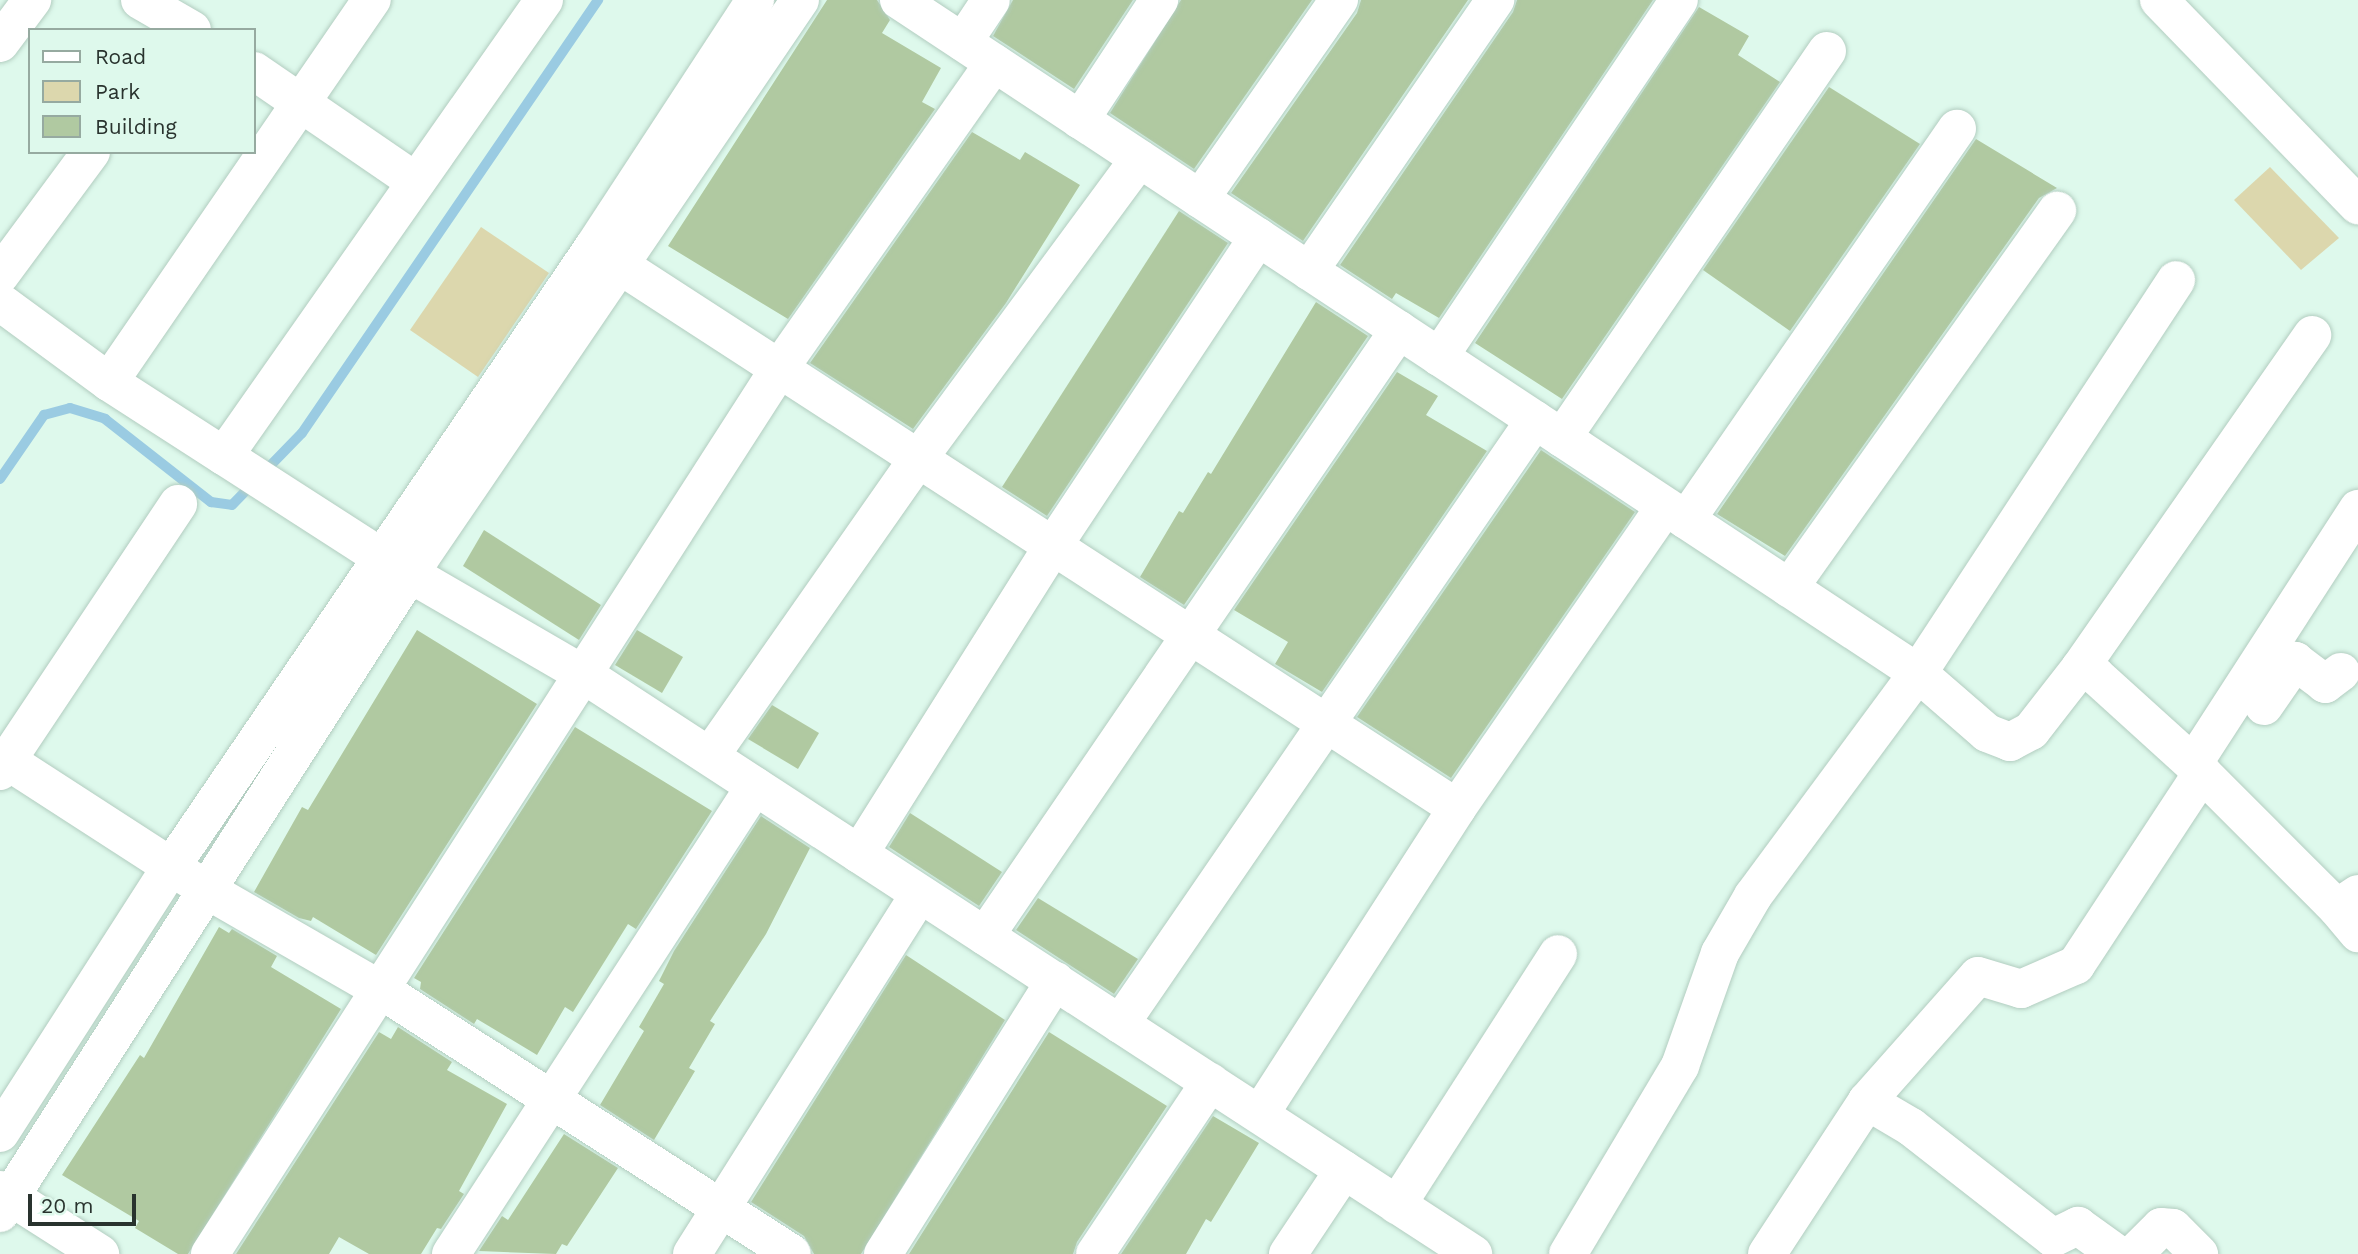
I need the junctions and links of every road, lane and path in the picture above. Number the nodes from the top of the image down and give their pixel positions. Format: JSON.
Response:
{"nodes":[{"id":1,"x":33,"y":0,"type":"edge"},
{"id":2,"x":140,"y":0,"type":"edge"},
{"id":3,"x":372,"y":0,"type":"edge"},
{"id":4,"x":544,"y":0,"type":"edge"},
{"id":5,"x":755,"y":0,"type":"edge"},
{"id":6,"x":800,"y":0,"type":"edge"},
{"id":7,"x":899,"y":0,"type":"edge"},
{"id":8,"x":991,"y":0,"type":"edge"},
{"id":9,"x":1159,"y":0,"type":"edge"},
{"id":10,"x":1339,"y":0,"type":"edge"},
{"id":11,"x":1495,"y":0,"type":"edge"},
{"id":12,"x":1679,"y":0,"type":"edge"},
{"id":13,"x":2159,"y":0,"type":"edge"},
{"id":14,"x":190,"y":21,"type":"edge"},
{"id":15,"x":0,"y":43,"type":"edge"},
{"id":16,"x":1827,"y":51,"type":"dead end"},
{"id":17,"x":979,"y":52,"type":"junction"},
{"id":18,"x":256,"y":72,"type":"edge"},
{"id":19,"x":302,"y":103,"type":"junction"},
{"id":20,"x":1080,"y":120,"type":"junction"},
{"id":21,"x":1957,"y":128,"type":"dead end"},
{"id":22,"x":90,"y":154,"type":"edge"},
{"id":23,"x":1139,"y":159,"type":"junction"},
{"id":24,"x":416,"y":182,"type":"junction"},
{"id":25,"x":1200,"y":199,"type":"junction"},
{"id":26,"x":2358,"y":205,"type":"edge"},
{"id":27,"x":2057,"y":211,"type":"dead end"},
{"id":28,"x":1258,"y":237,"type":"junction"},
{"id":29,"x":608,"y":257,"type":"junction"},
{"id":30,"x":1309,"y":271,"type":"junction"},
{"id":31,"x":0,"y":275,"type":"edge"},
{"id":32,"x":2176,"y":280,"type":"dead end"},
{"id":33,"x":0,"y":302,"type":"edge"},
{"id":34,"x":1399,"y":330,"type":"junction"},
{"id":35,"x":2312,"y":335,"type":"dead end"},
{"id":36,"x":1439,"y":357,"type":"junction"},
{"id":37,"x":779,"y":369,"type":"junction"},
{"id":38,"x":109,"y":382,"type":"junction"},
{"id":39,"x":1549,"y":429,"type":"junction"},
{"id":40,"x":918,"y":459,"type":"junction"},
{"id":41,"x":230,"y":461,"type":"junction"},
{"id":42,"x":178,"y":504,"type":"dead end"},
{"id":43,"x":2358,"y":509,"type":"edge"},
{"id":44,"x":1676,"y":513,"type":"junction"},
{"id":45,"x":1053,"y":546,"type":"junction"},
{"id":46,"x":395,"y":565,"type":"junction"},
{"id":47,"x":1789,"y":588,"type":"junction"},
{"id":48,"x":1188,"y":633,"type":"junction"},
{"id":49,"x":2080,"y":668,"type":"junction"},
{"id":50,"x":2352,"y":672,"type":"edge"},
{"id":51,"x":1918,"y":673,"type":"junction"},
{"id":52,"x":586,"y":676,"type":"junction"},
{"id":53,"x":1324,"y":722,"type":"junction"},
{"id":54,"x":710,"y":756,"type":"junction"},
{"id":55,"x":2,"y":763,"type":"edge"},
{"id":56,"x":2202,"y":774,"type":"junction"},
{"id":57,"x":755,"y":786,"type":"junction"},
{"id":58,"x":1457,"y":807,"type":"junction"},
{"id":59,"x":859,"y":854,"type":"junction"},
{"id":60,"x":171,"y":867,"type":"junction"},
{"id":61,"x":206,"y":890,"type":"junction"},
{"id":62,"x":918,"y":896,"type":"junction"},
{"id":63,"x":2351,"y":912,"type":"edge"},
{"id":64,"x":985,"y":936,"type":"junction"},
{"id":65,"x":1558,"y":954,"type":"dead end"},
{"id":66,"x":1055,"y":981,"type":"junction"},
{"id":67,"x":382,"y":990,"type":"junction"},
{"id":68,"x":1120,"y":1024,"type":"junction"},
{"id":69,"x":1210,"y":1082,"type":"junction"},
{"id":70,"x":552,"y":1099,"type":"junction"},
{"id":71,"x":1867,"y":1101,"type":"junction"},
{"id":72,"x":1259,"y":1114,"type":"junction"},
{"id":73,"x":0,"y":1133,"type":"edge"},
{"id":74,"x":1344,"y":1170,"type":"junction"},
{"id":75,"x":4,"y":1200,"type":"edge"},
{"id":76,"x":1397,"y":1206,"type":"junction"},
{"id":77,"x":719,"y":1209,"type":"junction"},
{"id":78,"x":2051,"y":1246,"type":"edge"},
{"id":79,"x":100,"y":1254,"type":"edge"},
{"id":80,"x":210,"y":1254,"type":"edge"},
{"id":81,"x":452,"y":1254,"type":"edge"},
{"id":82,"x":692,"y":1254,"type":"edge"},
{"id":83,"x":792,"y":1254,"type":"edge"},
{"id":84,"x":883,"y":1254,"type":"edge"},
{"id":85,"x":1095,"y":1254,"type":"edge"},
{"id":86,"x":1289,"y":1254,"type":"edge"},
{"id":87,"x":1472,"y":1254,"type":"edge"},
{"id":88,"x":1568,"y":1254,"type":"edge"},
{"id":89,"x":1767,"y":1254,"type":"edge"},
{"id":90,"x":2118,"y":1254,"type":"edge"},
{"id":91,"x":2134,"y":1254,"type":"edge"},
{"id":92,"x":2199,"y":1254,"type":"edge"}],
"edges":[{"from":1,"to":15,"type":"street"},
{"from":2,"to":14,"type":"street"},
{"from":3,"to":19,"type":"street"},
{"from":4,"to":24,"type":"street"},
{"from":5,"to":29,"type":"street"},
{"from":6,"to":29,"type":"street"},
{"from":7,"to":17,"type":"street"},
{"from":8,"to":17,"type":"street"},
{"from":9,"to":20,"type":"street"},
{"from":10,"to":25,"type":"street"},
{"from":11,"to":30,"type":"street"},
{"from":12,"to":36,"type":"street"},
{"from":13,"to":26,"type":"street"},
{"from":16,"to":39,"type":"street"},
{"from":17,"to":20,"type":"street"},
{"from":17,"to":37,"type":"street"},
{"from":18,"to":19,"type":"street"},
{"from":19,"to":24,"type":"street"},
{"from":19,"to":38,"type":"street"},
{"from":20,"to":23,"type":"street"},
{"from":21,"to":44,"type":"street"},
{"from":22,"to":31,"type":"street"},
{"from":23,"to":25,"type":"street"},
{"from":23,"to":40,"type":"street"},
{"from":24,"to":41,"type":"street"},
{"from":25,"to":28,"type":"street"},
{"from":27,"to":47,"type":"street"},
{"from":28,"to":30,"type":"street"},
{"from":28,"to":45,"type":"street"},
{"from":29,"to":37,"type":"street"},
{"from":29,"to":46,"type":"street"},
{"from":30,"to":34,"type":"street"},
{"from":32,"to":51,"type":"street"},
{"from":33,"to":38,"type":"street"},
{"from":34,"to":36,"type":"street"},
{"from":34,"to":48,"type":"street"},
{"from":35,"to":49,"type":"street"},
{"from":36,"to":39,"type":"street"},
{"from":37,"to":40,"type":"street"},
{"from":37,"to":52,"type":"street"},
{"from":38,"to":41,"type":"street"},
{"from":39,"to":44,"type":"street"},
{"from":39,"to":53,"type":"street"},
{"from":40,"to":45,"type":"street"},
{"from":40,"to":54,"type":"street"},
{"from":41,"to":46,"type":"street"},
{"from":42,"to":55,"type":"street"},
{"from":43,"to":56,"type":"street"},
{"from":44,"to":47,"type":"street"},
{"from":44,"to":58,"type":"street"},
{"from":45,"to":48,"type":"street"},
{"from":45,"to":59,"type":"street"},
{"from":46,"to":52,"type":"street"},
{"from":46,"to":60,"type":"street"},
{"from":46,"to":61,"type":"street"},
{"from":47,"to":51,"type":"street"},
{"from":48,"to":53,"type":"street"},
{"from":48,"to":64,"type":"street"},
{"from":49,"to":51,"type":"street"},
{"from":49,"to":56,"type":"street"},
{"from":50,"to":56,"type":"street"},
{"from":51,"to":88,"type":"street"},
{"from":52,"to":54,"type":"street"},
{"from":52,"to":67,"type":"street"},
{"from":53,"to":58,"type":"street"},
{"from":53,"to":68,"type":"street"},
{"from":54,"to":57,"type":"street"},
{"from":55,"to":60,"type":"street"},
{"from":56,"to":63,"type":"street"},
{"from":56,"to":71,"type":"street"},
{"from":57,"to":59,"type":"street"},
{"from":57,"to":70,"type":"street"},
{"from":58,"to":72,"type":"street"},
{"from":59,"to":62,"type":"street"},
{"from":60,"to":61,"type":"street"},
{"from":60,"to":73,"type":"street"},
{"from":61,"to":67,"type":"street"},
{"from":61,"to":75,"type":"street"},
{"from":62,"to":64,"type":"street"},
{"from":62,"to":77,"type":"street"},
{"from":64,"to":66,"type":"street"},
{"from":65,"to":76,"type":"street"},
{"from":66,"to":68,"type":"street"},
{"from":66,"to":84,"type":"street"},
{"from":67,"to":70,"type":"street"},
{"from":67,"to":80,"type":"street"},
{"from":68,"to":69,"type":"street"},
{"from":69,"to":72,"type":"street"},
{"from":69,"to":85,"type":"street"},
{"from":70,"to":77,"type":"street"},
{"from":70,"to":81,"type":"street"},
{"from":71,"to":78,"type":"street"},
{"from":71,"to":89,"type":"street"},
{"from":72,"to":74,"type":"street"},
{"from":74,"to":76,"type":"street"},
{"from":74,"to":86,"type":"street"},
{"from":75,"to":79,"type":"street"},
{"from":76,"to":87,"type":"street"},
{"from":77,"to":82,"type":"street"},
{"from":77,"to":83,"type":"street"},
{"from":78,"to":90,"type":"street"},
{"from":91,"to":92,"type":"street"}]}
